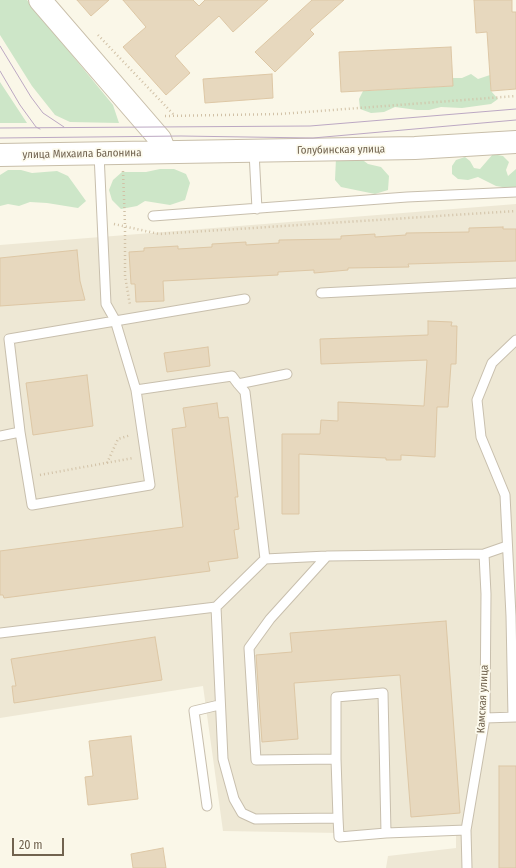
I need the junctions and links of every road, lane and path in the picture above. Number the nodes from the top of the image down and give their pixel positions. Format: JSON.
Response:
{"nodes":[{"id":1,"x":40,"y":0,"type":"edge"},
{"id":2,"x":93,"y":29,"type":"dead end"},
{"id":3,"x":516,"y":96,"type":"edge"},
{"id":4,"x":175,"y":116,"type":"junction"},
{"id":5,"x":141,"y":117,"type":"junction"},
{"id":6,"x":516,"y":142,"type":"edge"},
{"id":7,"x":165,"y":152,"type":"junction"},
{"id":8,"x":254,"y":152,"type":"junction"},
{"id":9,"x":122,"y":153,"type":"junction"},
{"id":10,"x":99,"y":154,"type":"junction"},
{"id":11,"x":0,"y":156,"type":"edge"},
{"id":12,"x":516,"y":192,"type":"edge"},
{"id":13,"x":257,"y":209,"type":"junction"},
{"id":14,"x":516,"y":211,"type":"edge"},
{"id":15,"x":153,"y":216,"type":"dead end"},
{"id":16,"x":102,"y":222,"type":"junction"},
{"id":17,"x":125,"y":225,"type":"junction"},
{"id":18,"x":516,"y":283,"type":"edge"},
{"id":19,"x":321,"y":293,"type":"dead end"},
{"id":20,"x":245,"y":299,"type":"dead end"},
{"id":21,"x":135,"y":319,"type":"junction"},
{"id":22,"x":115,"y":320,"type":"junction"},
{"id":23,"x":516,"y":340,"type":"edge"},
{"id":24,"x":287,"y":374,"type":"dead end"},
{"id":25,"x":238,"y":384,"type":"junction"},
{"id":26,"x":136,"y":390,"type":"junction"},
{"id":27,"x":20,"y":432,"type":"junction"},
{"id":28,"x":141,"y":432,"type":"junction"},
{"id":29,"x":0,"y":436,"type":"edge"},
{"id":30,"x":146,"y":456,"type":"junction"},
{"id":31,"x":107,"y":463,"type":"junction"},
{"id":32,"x":26,"y":478,"type":"junction"},
{"id":33,"x":507,"y":546,"type":"junction"},
{"id":34,"x":484,"y":554,"type":"junction"},
{"id":35,"x":327,"y":556,"type":"junction"},
{"id":36,"x":265,"y":560,"type":"junction"},
{"id":37,"x":216,"y":607,"type":"junction"},
{"id":38,"x":0,"y":633,"type":"edge"},
{"id":39,"x":220,"y":705,"type":"junction"},
{"id":40,"x":514,"y":717,"type":"edge"},
{"id":41,"x":485,"y":718,"type":"junction"},
{"id":42,"x":336,"y":759,"type":"junction"},
{"id":43,"x":207,"y":806,"type":"dead end"},
{"id":44,"x":338,"y":818,"type":"junction"},
{"id":45,"x":466,"y":830,"type":"junction"},
{"id":46,"x":386,"y":833,"type":"junction"},
{"id":47,"x":467,"y":868,"type":"edge"}],
"edges":[{"from":1,"to":5,"type":"main road"},
{"from":2,"to":4,"type":"path"},
{"from":3,"to":4,"type":"path"},
{"from":4,"to":5,"type":"path"},
{"from":5,"to":7,"type":"main road"},
{"from":6,"to":8,"type":"main road","name":"Голубинская улица"},
{"from":7,"to":8,"type":"main road","name":"Голубинская улица"},
{"from":7,"to":9,"type":"main road","name":"улица Михаила Балонина"},
{"from":8,"to":13,"type":"lane"},
{"from":9,"to":10,"type":"main road","name":"улица Михаила Балонина"},
{"from":9,"to":17,"type":"path"},
{"from":10,"to":11,"type":"main road","name":"улица Михаила Балонина"},
{"from":10,"to":16,"type":"lane"},
{"from":12,"to":13,"type":"lane"},
{"from":13,"to":15,"type":"lane"},
{"from":14,"to":17,"type":"path"},
{"from":16,"to":17,"type":"path"},
{"from":16,"to":22,"type":"lane"},
{"from":17,"to":21,"type":"path"},
{"from":18,"to":19,"type":"lane"},
{"from":20,"to":21,"type":"lane"},
{"from":21,"to":22,"type":"lane"},
{"from":22,"to":26,"type":"lane"},
{"from":22,"to":27,"type":"lane"},
{"from":23,"to":33,"type":"lane"},
{"from":24,"to":25,"type":"lane"},
{"from":25,"to":26,"type":"lane"},
{"from":25,"to":36,"type":"lane"},
{"from":26,"to":28,"type":"lane"},
{"from":27,"to":29,"type":"lane"},
{"from":27,"to":32,"type":"lane"},
{"from":28,"to":30,"type":"lane"},
{"from":28,"to":31,"type":"path"},
{"from":30,"to":31,"type":"path"},
{"from":30,"to":32,"type":"lane"},
{"from":31,"to":32,"type":"path"},
{"from":33,"to":34,"type":"lane"},
{"from":33,"to":40,"type":"lane"},
{"from":34,"to":35,"type":"lane"},
{"from":34,"to":41,"type":"lane","name":"Камская улица"},
{"from":35,"to":36,"type":"lane"},
{"from":35,"to":42,"type":"lane"},
{"from":36,"to":37,"type":"lane"},
{"from":37,"to":38,"type":"lane"},
{"from":37,"to":39,"type":"lane"},
{"from":39,"to":43,"type":"lane"},
{"from":39,"to":44,"type":"lane"},
{"from":40,"to":41,"type":"lane"},
{"from":41,"to":45,"type":"lane","name":"Камская улица"},
{"from":42,"to":44,"type":"lane"},
{"from":42,"to":46,"type":"lane"},
{"from":44,"to":46,"type":"lane"},
{"from":45,"to":46,"type":"lane"},
{"from":45,"to":47,"type":"lane","name":"Камская улица"}]}
